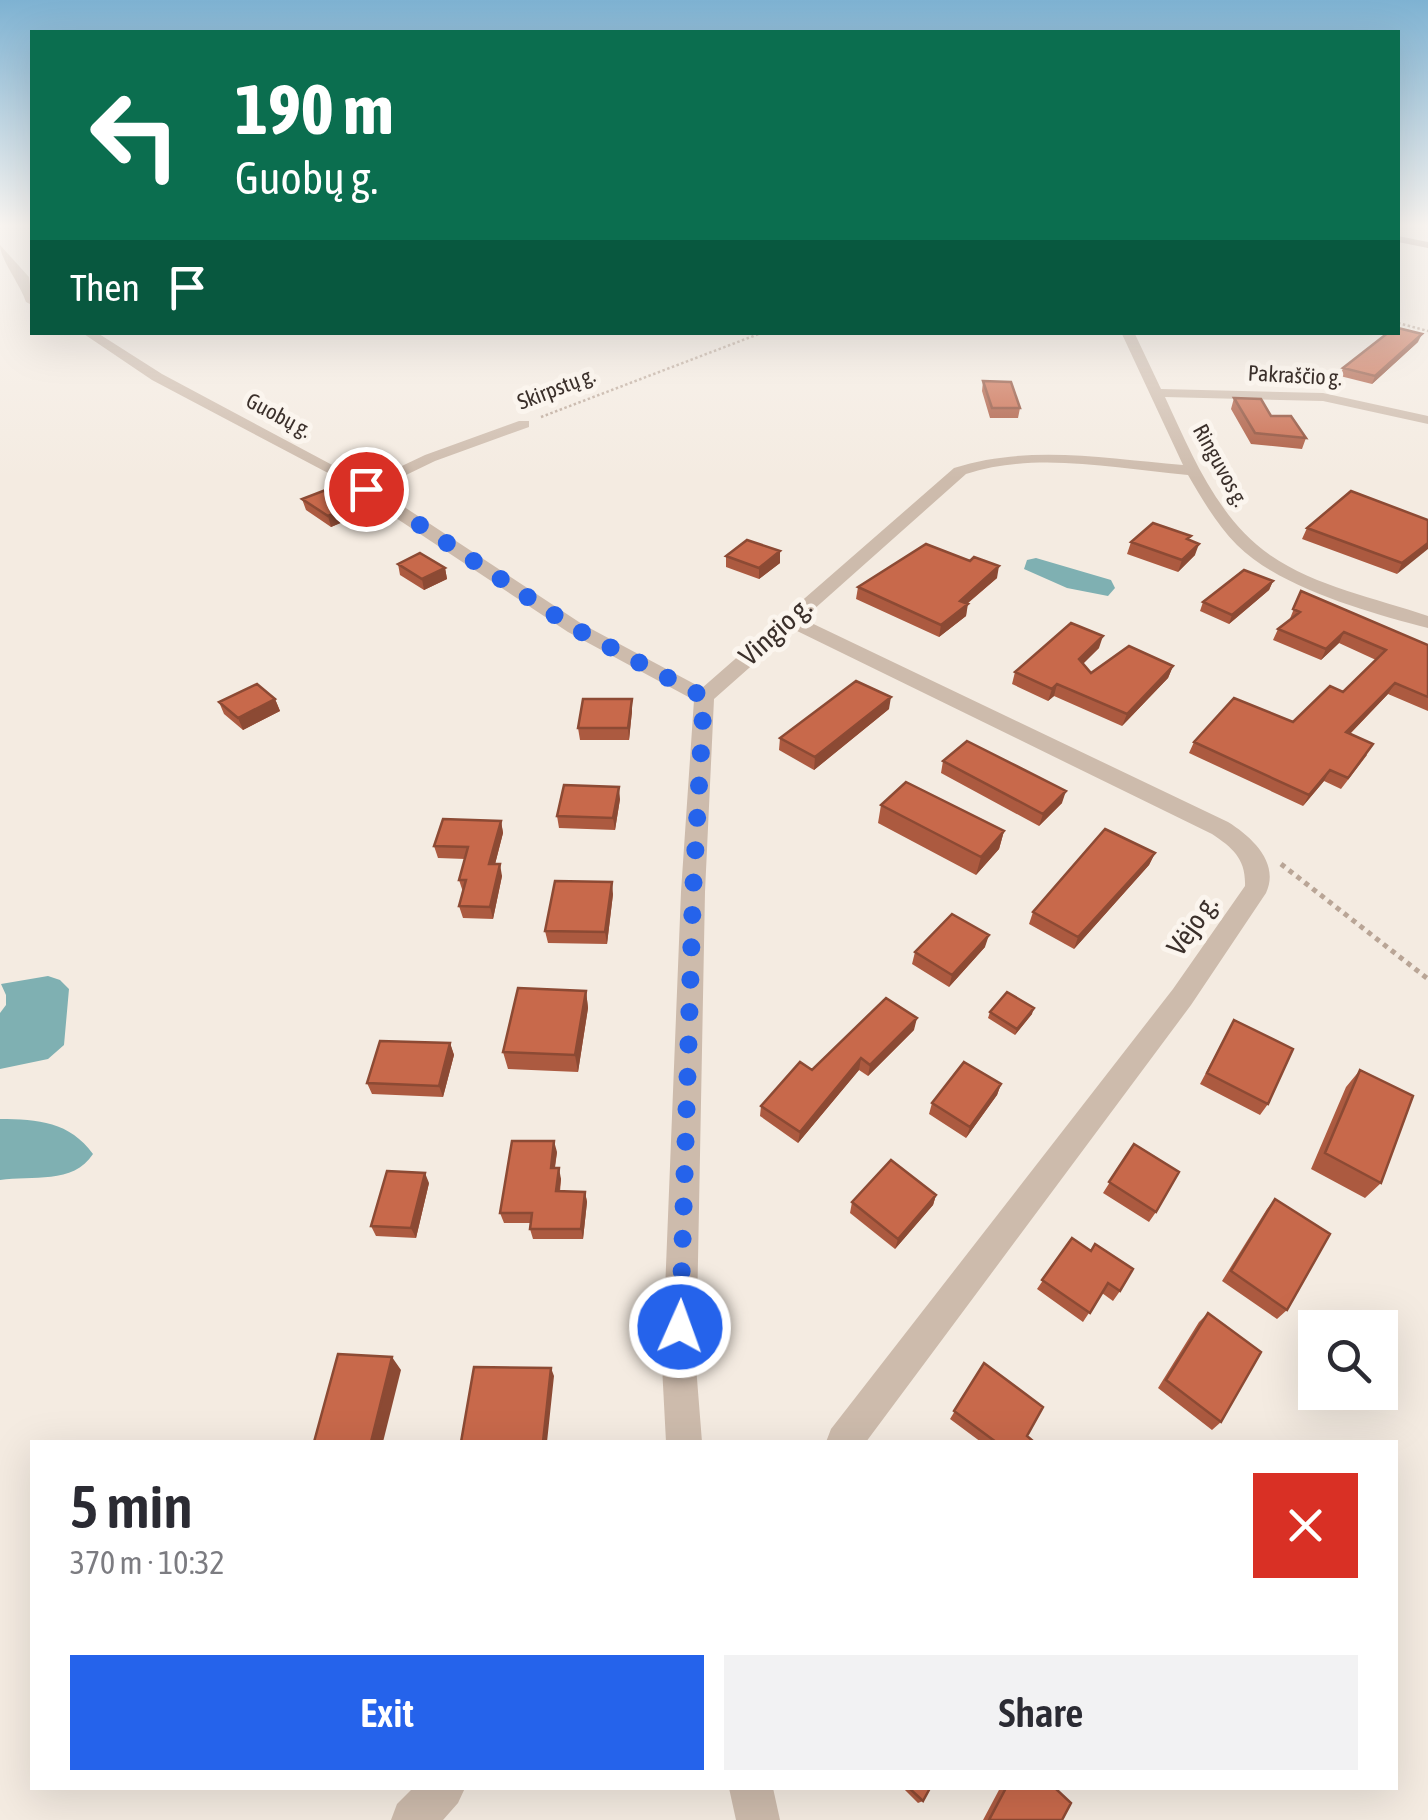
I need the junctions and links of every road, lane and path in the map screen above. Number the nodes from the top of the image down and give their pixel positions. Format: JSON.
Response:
{"nodes":[{"id":1,"x":1400,"y":324,"type":"edge"},
{"id":2,"x":1428,"y":331,"type":"edge"},
{"id":3,"x":92,"y":335,"type":"edge"},
{"id":4,"x":756,"y":335,"type":"edge"},
{"id":5,"x":1129,"y":335,"type":"edge"},
{"id":6,"x":1158,"y":393,"type":"junction"},
{"id":7,"x":1428,"y":420,"type":"edge"},
{"id":8,"x":524,"y":424,"type":"joint"},
{"id":9,"x":1196,"y":471,"type":"junction"},
{"id":10,"x":366,"y":489,"type":"junction"},
{"id":11,"x":788,"y":618,"type":"junction"},
{"id":12,"x":1428,"y":622,"type":"edge"},
{"id":13,"x":704,"y":697,"type":"junction"},
{"id":14,"x":1254,"y":857,"type":"junction"},
{"id":15,"x":1428,"y":979,"type":"edge"},
{"id":16,"x":684,"y":1440,"type":"edge"},
{"id":17,"x":846,"y":1440,"type":"edge"},
{"id":18,"x":441,"y":1790,"type":"edge"},
{"id":19,"x":751,"y":1790,"type":"edge"},
{"id":20,"x":413,"y":1820,"type":"edge"},
{"id":21,"x":758,"y":1820,"type":"edge"}],
"edges":[{"from":1,"to":2,"type":"path"},
{"from":3,"to":10,"type":"street","name":"Guobų g."},
{"from":4,"to":8,"type":"path","name":"Skirpstų g."},
{"from":5,"to":6,"type":"street","name":"Ringuvos g."},
{"from":6,"to":7,"type":"street","name":"Pakraščio g."},
{"from":6,"to":9,"type":"street","name":"Ringuvos g."},
{"from":8,"to":10,"type":"street","name":"Skirpstų g."},
{"from":9,"to":11,"type":"street","name":"Vingio g."},
{"from":9,"to":12,"type":"street","name":"Ringuvos g."},
{"from":10,"to":13,"type":"street","name":"Guobų g."},
{"from":11,"to":13,"type":"street","name":"Vingio g."},
{"from":11,"to":14,"type":"street"},
{"from":13,"to":16,"type":"street"},
{"from":14,"to":15,"type":"path"},
{"from":14,"to":17,"type":"street","name":"Vėjo g."},
{"from":18,"to":20,"type":"street"},
{"from":19,"to":21,"type":"street"}]}
